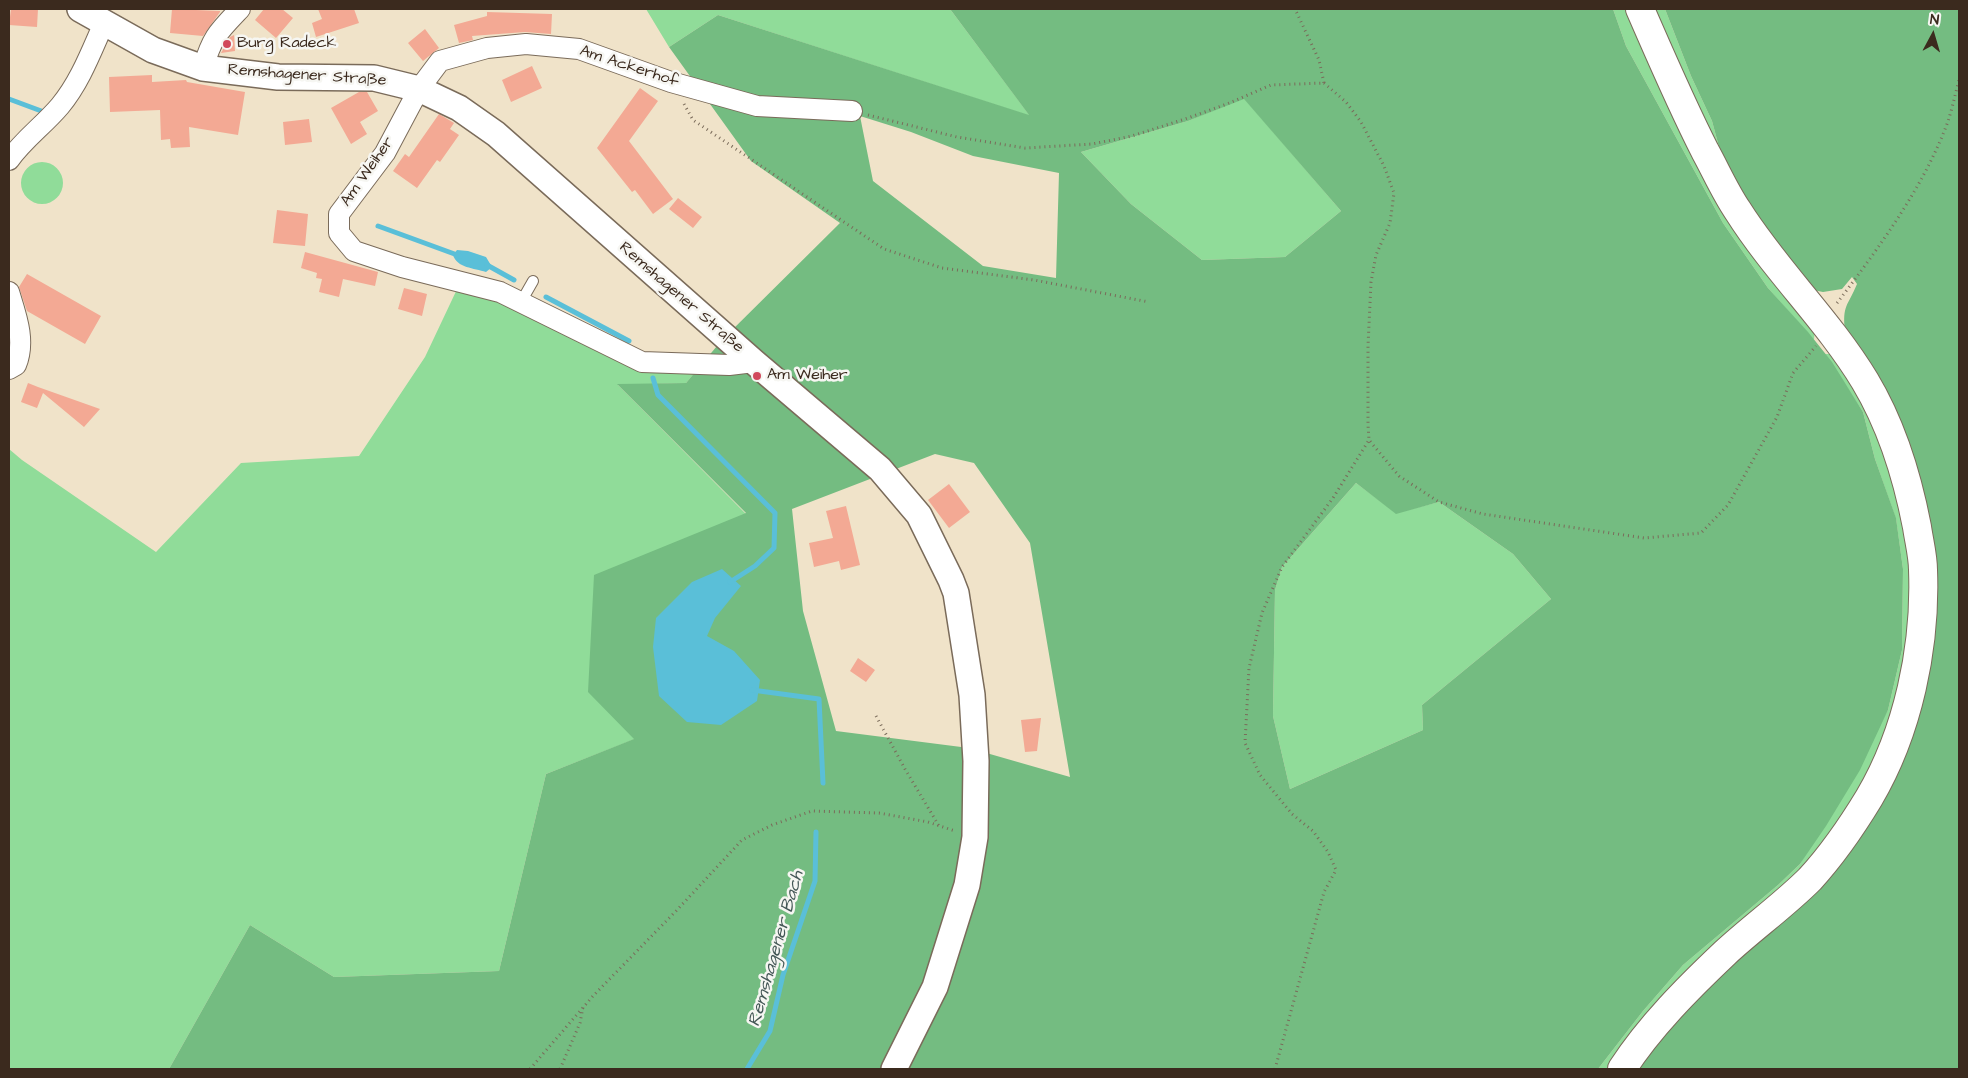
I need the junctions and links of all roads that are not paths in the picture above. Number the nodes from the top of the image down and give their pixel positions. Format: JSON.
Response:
{"nodes":[{"id":1,"x":80,"y":9,"type":"edge"},
{"id":2,"x":240,"y":9,"type":"edge"},
{"id":3,"x":1640,"y":9,"type":"edge"},
{"id":4,"x":104,"y":24,"type":"junction"},
{"id":5,"x":204,"y":68,"type":"junction"},
{"id":6,"x":419,"y":88,"type":"junction"},
{"id":7,"x":852,"y":110,"type":"road end"},
{"id":8,"x":9,"y":160,"type":"edge"},
{"id":9,"x":533,"y":281,"type":"dead end"},
{"id":10,"x":9,"y":292,"type":"edge"},
{"id":11,"x":521,"y":302,"type":"junction"},
{"id":12,"x":754,"y":362,"type":"junction"},
{"id":13,"x":9,"y":369,"type":"edge"},
{"id":14,"x":894,"y":1069,"type":"edge"},
{"id":15,"x":1622,"y":1069,"type":"edge"}],
"edges":[{"from":1,"to":4,"type":"street","name":"Remshagener Straße"},
{"from":2,"to":5,"type":"street"},
{"from":3,"to":15,"type":"main road"},
{"from":4,"to":5,"type":"street","name":"Remshagener Straße"},
{"from":4,"to":8,"type":"street"},
{"from":5,"to":6,"type":"street","name":"Remshagener Straße"},
{"from":6,"to":7,"type":"street","name":"Am Ackerhof"},
{"from":6,"to":11,"type":"street","name":"Am Weiher"},
{"from":6,"to":12,"type":"street","name":"Remshagener Straße"},
{"from":9,"to":11,"type":"lane"},
{"from":10,"to":13,"type":"street"},
{"from":11,"to":12,"type":"street","name":"Am Weiher"},
{"from":12,"to":14,"type":"street","name":"Remshagener Straße"}]}
